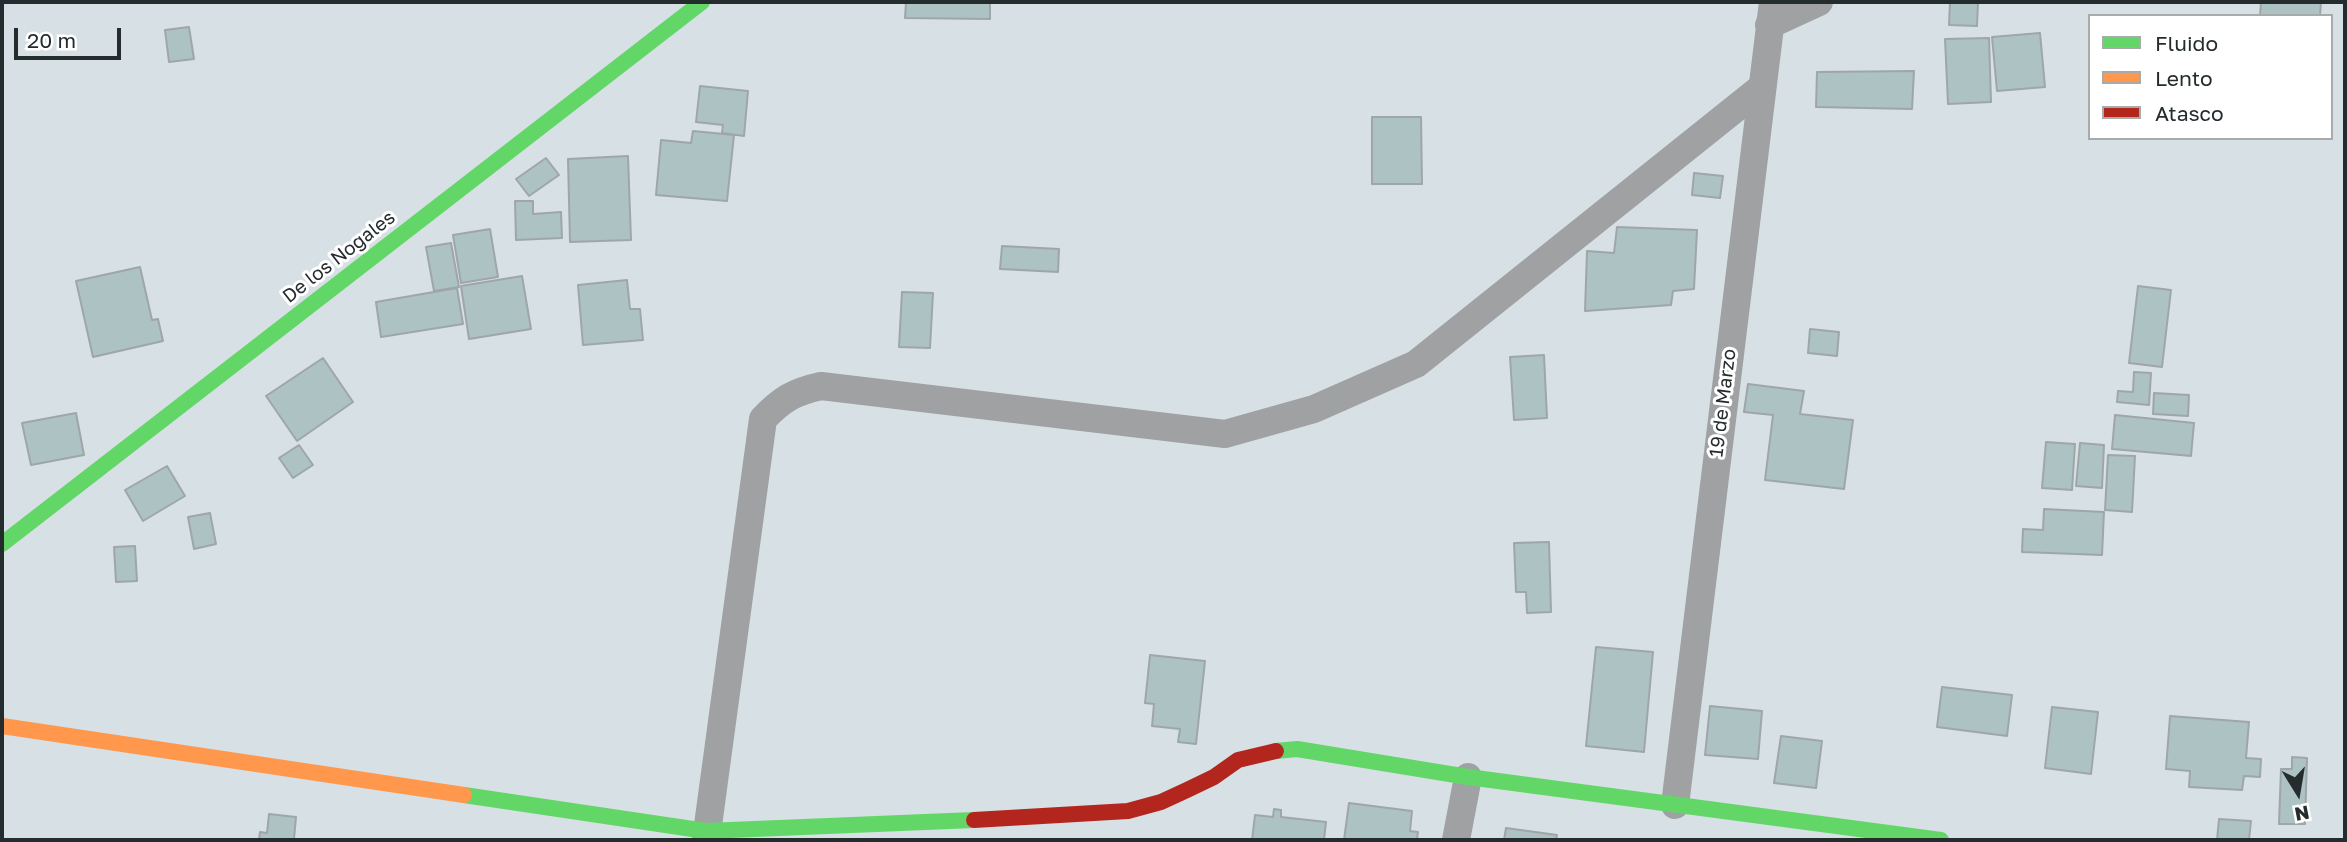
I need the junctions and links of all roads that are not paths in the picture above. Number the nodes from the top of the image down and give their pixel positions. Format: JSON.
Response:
{"nodes":[{"id":1,"x":702,"y":2,"type":"edge"},
{"id":2,"x":1819,"y":2,"type":"edge"},
{"id":3,"x":1771,"y":13,"type":"edge"},
{"id":4,"x":1762,"y":88,"type":"junction"},
{"id":5,"x":2,"y":544,"type":"edge"},
{"id":6,"x":2,"y":726,"type":"edge"},
{"id":7,"x":1468,"y":777,"type":"junction"},
{"id":8,"x":1675,"y":805,"type":"junction"},
{"id":9,"x":706,"y":836,"type":"edge"},
{"id":10,"x":1456,"y":840,"type":"edge"},
{"id":11,"x":1941,"y":840,"type":"edge"}],
"edges":[{"from":1,"to":5,"type":"street","name":"De los Nogales"},
{"from":2,"to":3,"type":"street"},
{"from":3,"to":4,"type":"street","name":"19 de Marzo"},
{"from":4,"to":8,"type":"street","name":"19 de Marzo"},
{"from":4,"to":9,"type":"street"},
{"from":6,"to":9,"type":"street"},
{"from":7,"to":8,"type":"street"},
{"from":7,"to":9,"type":"street"},
{"from":7,"to":10,"type":"street"},
{"from":8,"to":11,"type":"street"}]}
